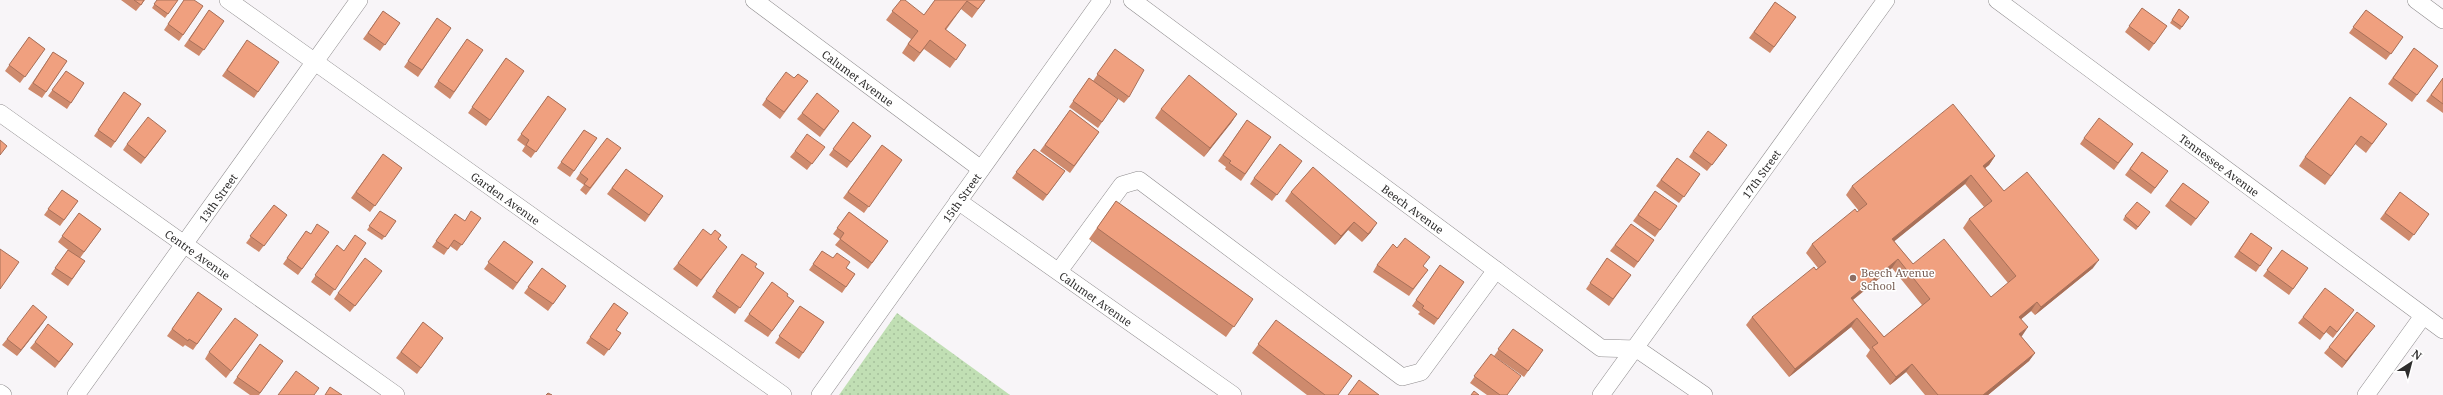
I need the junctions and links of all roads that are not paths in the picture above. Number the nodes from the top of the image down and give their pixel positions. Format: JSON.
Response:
{"nodes":[{"id":1,"x":228,"y":0,"type":"edge"},
{"id":2,"x":359,"y":0,"type":"edge"},
{"id":3,"x":754,"y":0,"type":"edge"},
{"id":4,"x":1102,"y":0,"type":"edge"},
{"id":5,"x":1132,"y":0,"type":"edge"},
{"id":6,"x":1886,"y":0,"type":"edge"},
{"id":7,"x":1997,"y":0,"type":"edge"},
{"id":8,"x":2416,"y":0,"type":"edge"},
{"id":9,"x":2443,"y":20,"type":"edge"},
{"id":10,"x":315,"y":62,"type":"junction"},
{"id":11,"x":0,"y":113,"type":"edge"},
{"id":12,"x":981,"y":169,"type":"junction"},
{"id":13,"x":958,"y":201,"type":"junction"},
{"id":14,"x":185,"y":243,"type":"junction"},
{"id":15,"x":1496,"y":270,"type":"junction"},
{"id":16,"x":1059,"y":271,"type":"junction"},
{"id":17,"x":2423,"y":316,"type":"junction"},
{"id":18,"x":2443,"y":330,"type":"edge"},
{"id":19,"x":1637,"y":349,"type":"junction"},
{"id":20,"x":0,"y":393,"type":"edge"},
{"id":21,"x":3,"y":395,"type":"edge"},
{"id":22,"x":76,"y":395,"type":"edge"},
{"id":23,"x":396,"y":395,"type":"edge"},
{"id":24,"x":783,"y":395,"type":"edge"},
{"id":25,"x":820,"y":395,"type":"edge"},
{"id":26,"x":1233,"y":395,"type":"edge"},
{"id":27,"x":1601,"y":395,"type":"edge"},
{"id":28,"x":1704,"y":395,"type":"edge"},
{"id":29,"x":2366,"y":395,"type":"edge"}],
"edges":[{"from":1,"to":10,"type":"street","name":"Garden Avenue"},
{"from":2,"to":10,"type":"street","name":"13th Street"},
{"from":3,"to":12,"type":"street","name":"Calumet Avenue"},
{"from":4,"to":12,"type":"street","name":"15th Street"},
{"from":5,"to":15,"type":"street","name":"Beech Avenue"},
{"from":6,"to":19,"type":"street","name":"17th Street"},
{"from":7,"to":17,"type":"street","name":"Tennessee Avenue"},
{"from":8,"to":9,"type":"street"},
{"from":10,"to":14,"type":"street","name":"13th Street"},
{"from":10,"to":24,"type":"street","name":"Garden Avenue"},
{"from":11,"to":14,"type":"street","name":"Centre Avenue"},
{"from":12,"to":13,"type":"street","name":"15th Street"},
{"from":13,"to":16,"type":"street","name":"Calumet Avenue"},
{"from":13,"to":25,"type":"street","name":"15th Street"},
{"from":14,"to":22,"type":"street","name":"13th Street"},
{"from":14,"to":23,"type":"street","name":"Centre Avenue"},
{"from":15,"to":16,"type":"street"},
{"from":15,"to":19,"type":"street","name":"Beech Avenue"},
{"from":16,"to":26,"type":"street","name":"Calumet Avenue"},
{"from":17,"to":18,"type":"street","name":"Tennessee Avenue"},
{"from":17,"to":29,"type":"street"},
{"from":19,"to":27,"type":"street","name":"17th Street"},
{"from":19,"to":28,"type":"street"},
{"from":20,"to":21,"type":"street"}]}
